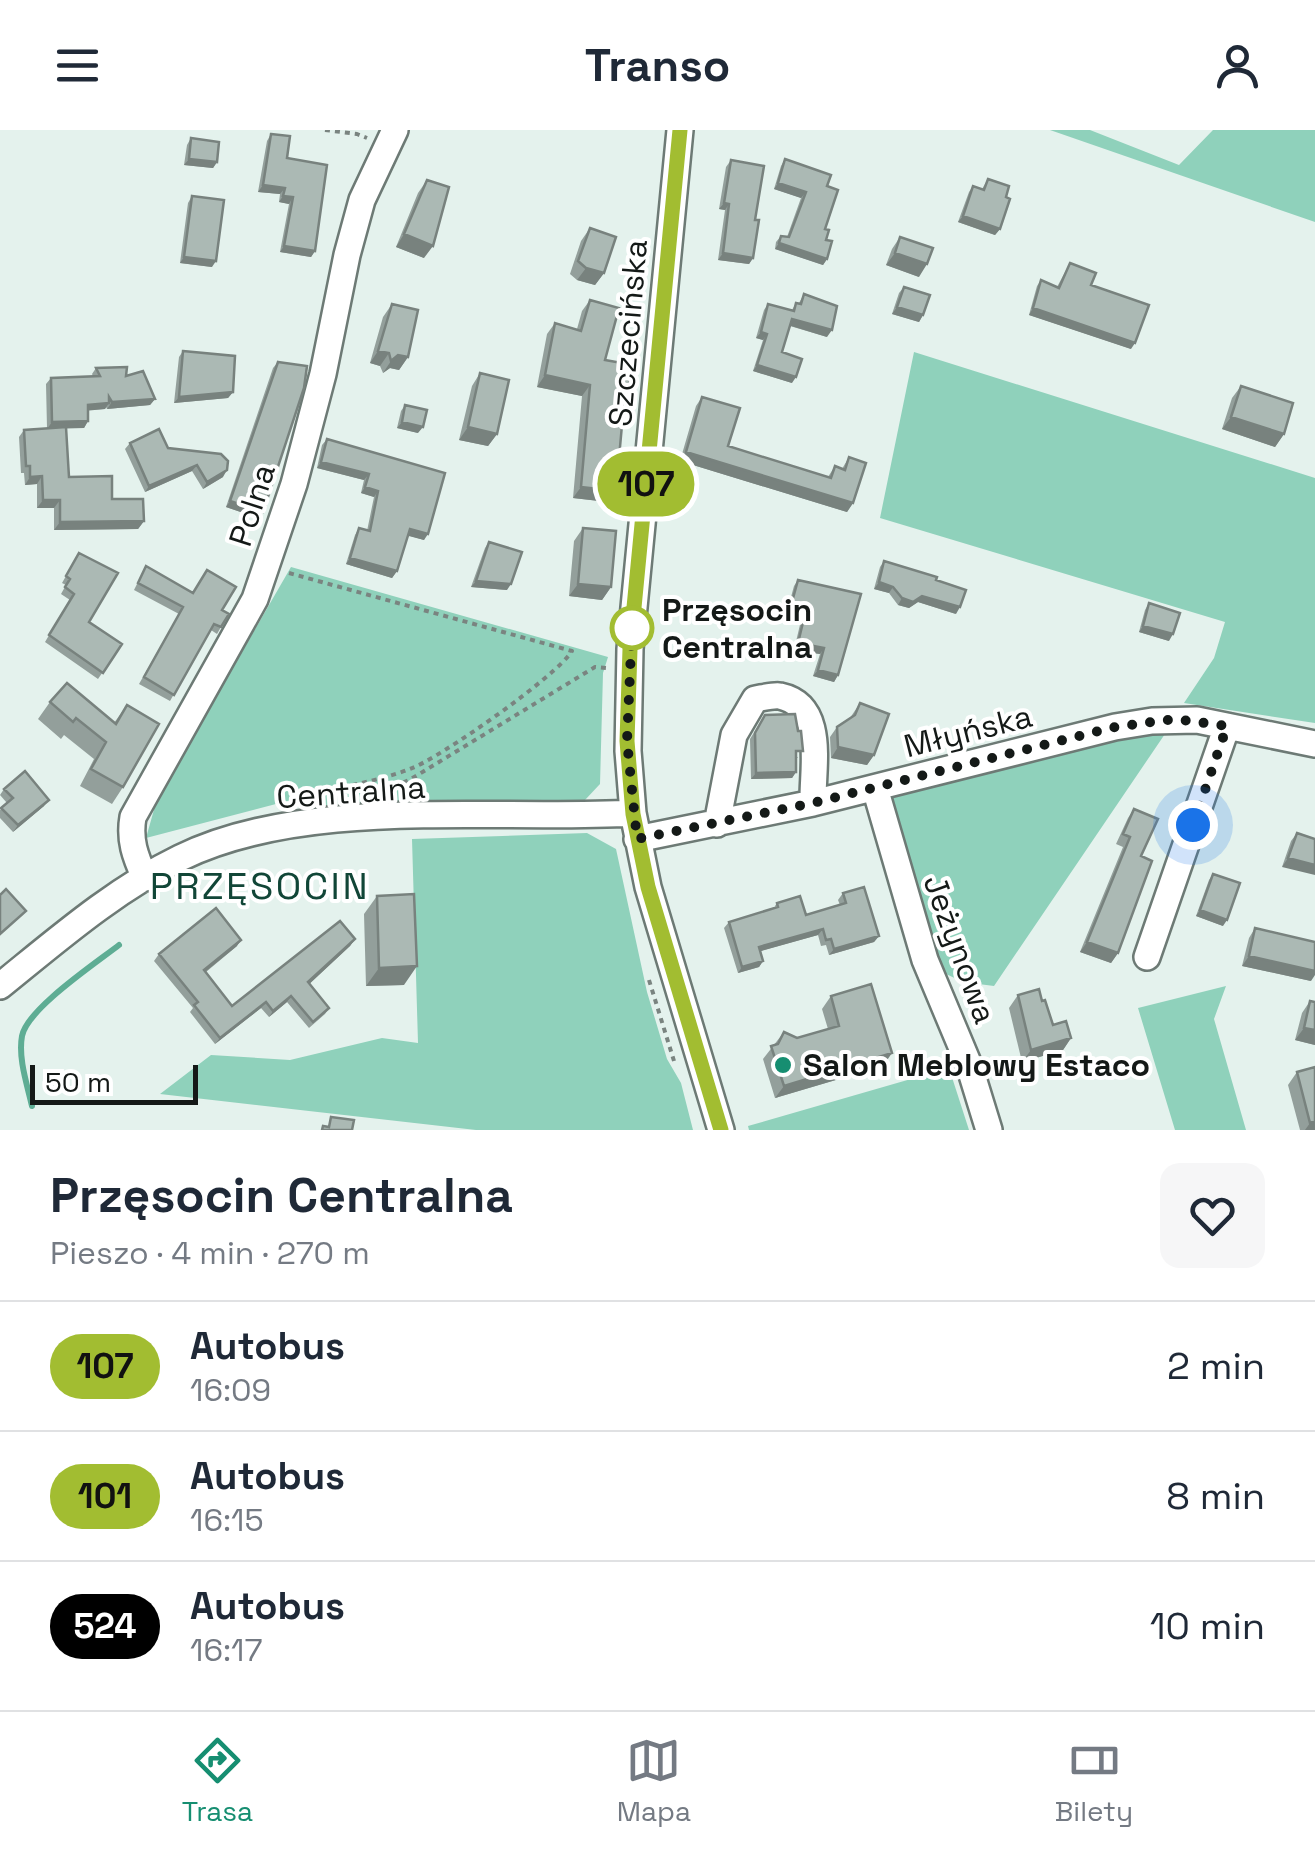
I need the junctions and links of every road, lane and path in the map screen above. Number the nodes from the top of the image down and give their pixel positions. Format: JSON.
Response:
{"nodes":[{"id":1,"x":325,"y":130,"type":"edge"},
{"id":2,"x":680,"y":130,"type":"edge"},
{"id":3,"x":390,"y":138,"type":"edge"},
{"id":4,"x":267,"y":566,"type":"junction"},
{"id":5,"x":606,"y":668,"type":"dead end"},
{"id":6,"x":1227,"y":726,"type":"junction"},
{"id":7,"x":1315,"y":744,"type":"edge"},
{"id":8,"x":887,"y":785,"type":"junction"},
{"id":9,"x":380,"y":793,"type":"dead end"},
{"id":10,"x":813,"y":803,"type":"junction"},
{"id":11,"x":297,"y":824,"type":"junction"},
{"id":12,"x":716,"y":824,"type":"junction"},
{"id":13,"x":635,"y":826,"type":"junction"},
{"id":14,"x":145,"y":878,"type":"junction"},
{"id":15,"x":1147,"y":957,"type":"dead end"},
{"id":16,"x":4,"y":976,"type":"edge"},
{"id":17,"x":721,"y":1130,"type":"edge"},
{"id":18,"x":988,"y":1130,"type":"edge"}],
"edges":[{"from":1,"to":3,"type":"path"},
{"from":2,"to":13,"type":"street","name":"Szczecińska"},
{"from":3,"to":4,"type":"street","name":"Polna"},
{"from":4,"to":11,"type":"path"},
{"from":4,"to":14,"type":"street","name":"Polna"},
{"from":5,"to":9,"type":"path"},
{"from":6,"to":7,"type":"street","name":"Młyńska"},
{"from":6,"to":8,"type":"street","name":"Młyńska"},
{"from":6,"to":15,"type":"street"},
{"from":8,"to":10,"type":"street","name":"Młyńska"},
{"from":8,"to":18,"type":"street","name":"Jeżynowa"},
{"from":10,"to":12,"type":"street","name":"Młyńska"},
{"from":10,"to":12,"type":"street"},
{"from":11,"to":13,"type":"street","name":"Centralna"},
{"from":11,"to":14,"type":"street","name":"Centralna"},
{"from":12,"to":13,"type":"street","name":"Młyńska"},
{"from":13,"to":17,"type":"street","name":"Szczecińska"},
{"from":14,"to":16,"type":"street","name":"Centralna"}]}
